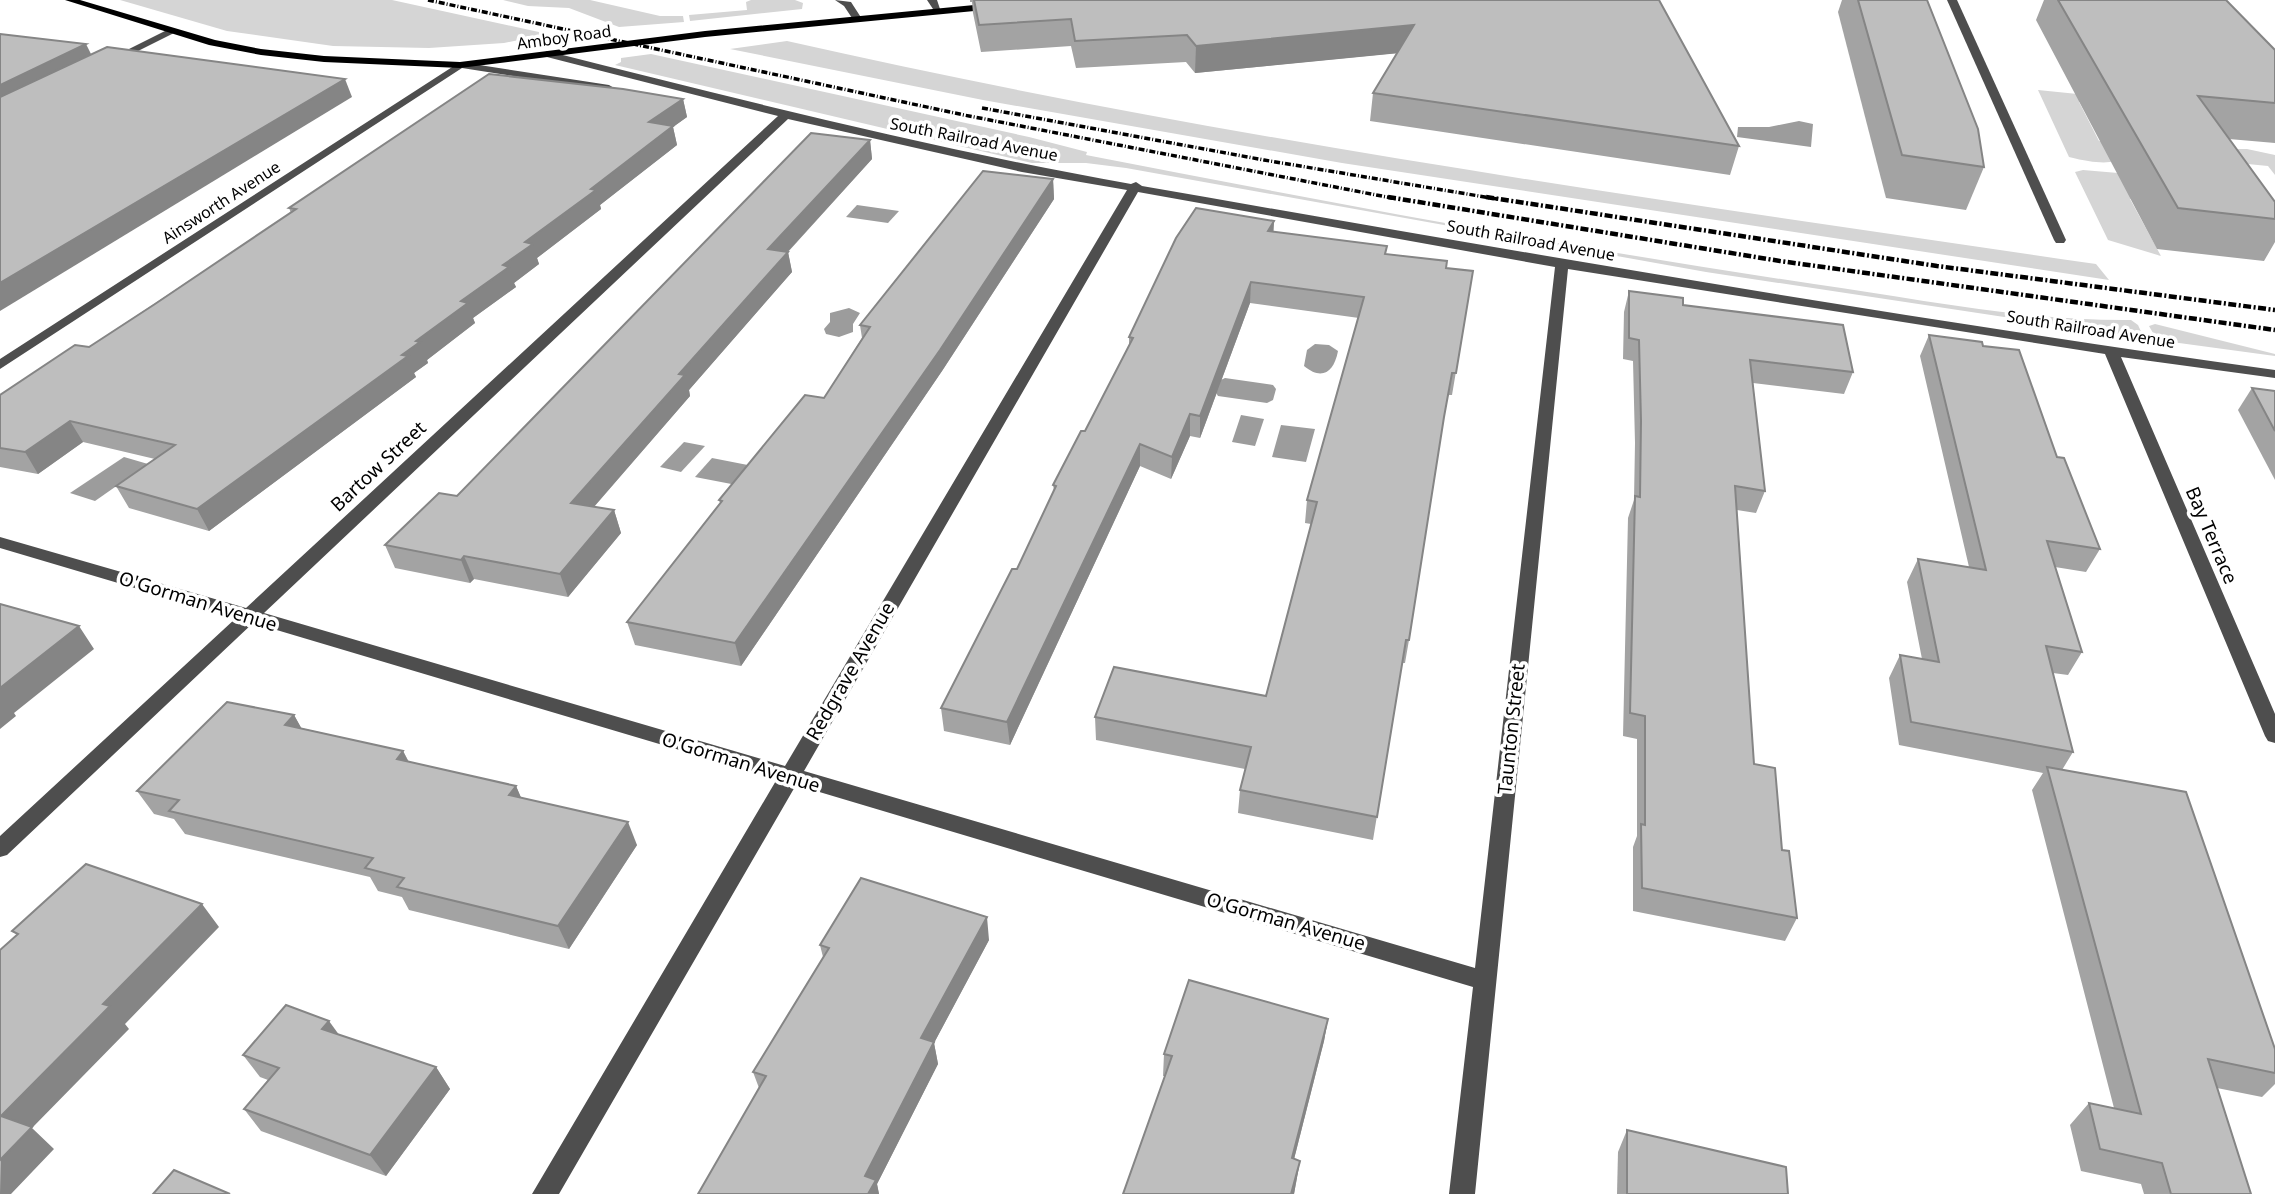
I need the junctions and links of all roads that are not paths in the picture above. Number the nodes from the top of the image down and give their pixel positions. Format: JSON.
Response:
{"nodes":[{"id":1,"x":70,"y":0,"type":"edge"},
{"id":2,"x":840,"y":0,"type":"edge"},
{"id":3,"x":932,"y":0,"type":"edge"},
{"id":4,"x":1952,"y":0,"type":"edge"},
{"id":5,"x":1003,"y":5,"type":"edge"},
{"id":6,"x":938,"y":10,"type":"junction"},
{"id":7,"x":857,"y":19,"type":"junction"},
{"id":8,"x":171,"y":31,"type":"junction"},
{"id":9,"x":547,"y":54,"type":"junction"},
{"id":10,"x":104,"y":64,"type":"edge"},
{"id":11,"x":460,"y":65,"type":"junction"},
{"id":12,"x":621,"y":90,"type":"edge"},
{"id":13,"x":662,"y":96,"type":"edge"},
{"id":14,"x":786,"y":115,"type":"junction"},
{"id":15,"x":1136,"y":186,"type":"junction"},
{"id":16,"x":2060,"y":240,"type":"dead end"},
{"id":17,"x":1562,"y":264,"type":"junction"},
{"id":18,"x":2111,"y":351,"type":"junction"},
{"id":19,"x":0,"y":365,"type":"edge"},
{"id":20,"x":2275,"y":374,"type":"edge"},
{"id":21,"x":0,"y":542,"type":"edge"},
{"id":22,"x":248,"y":616,"type":"junction"},
{"id":23,"x":2275,"y":736,"type":"edge"},
{"id":24,"x":788,"y":776,"type":"junction"},
{"id":25,"x":0,"y":849,"type":"edge"},
{"id":26,"x":1484,"y":980,"type":"junction"},
{"id":27,"x":545,"y":1194,"type":"edge"},
{"id":28,"x":1462,"y":1194,"type":"edge"}],
"edges":[{"from":1,"to":8,"type":"main road","name":"Amboy Road"},
{"from":2,"to":7,"type":"street"},
{"from":3,"to":6,"type":"street"},
{"from":4,"to":16,"type":"street"},
{"from":5,"to":6,"type":"main road","name":"Amboy Road"},
{"from":6,"to":7,"type":"main road","name":"Amboy Road"},
{"from":7,"to":9,"type":"main road","name":"Amboy Road"},
{"from":8,"to":10,"type":"street"},
{"from":8,"to":11,"type":"main road","name":"Amboy Road"},
{"from":9,"to":11,"type":"main road","name":"Amboy Road"},
{"from":9,"to":14,"type":"street","name":"South Railroad Avenue"},
{"from":11,"to":12,"type":"street"},
{"from":11,"to":19,"type":"street","name":"Ainsworth Avenue"},
{"from":13,"to":14,"type":"street","name":"South Railroad Avenue"},
{"from":14,"to":15,"type":"street","name":"South Railroad Avenue"},
{"from":14,"to":22,"type":"street","name":"Bartow Street"},
{"from":15,"to":17,"type":"street","name":"South Railroad Avenue"},
{"from":15,"to":24,"type":"street","name":"Redgrave Avenue"},
{"from":17,"to":18,"type":"street","name":"South Railroad Avenue"},
{"from":17,"to":26,"type":"street","name":"Taunton Street"},
{"from":18,"to":20,"type":"street","name":"South Railroad Avenue"},
{"from":18,"to":23,"type":"street","name":"Bay Terrace"},
{"from":21,"to":22,"type":"street","name":"O'Gorman Avenue"},
{"from":22,"to":24,"type":"street","name":"O'Gorman Avenue"},
{"from":22,"to":25,"type":"street","name":"Bartow Street"},
{"from":24,"to":26,"type":"street","name":"O'Gorman Avenue"},
{"from":24,"to":27,"type":"street","name":"Redgrave Avenue"},
{"from":26,"to":28,"type":"street","name":"Taunton Street"}]}
